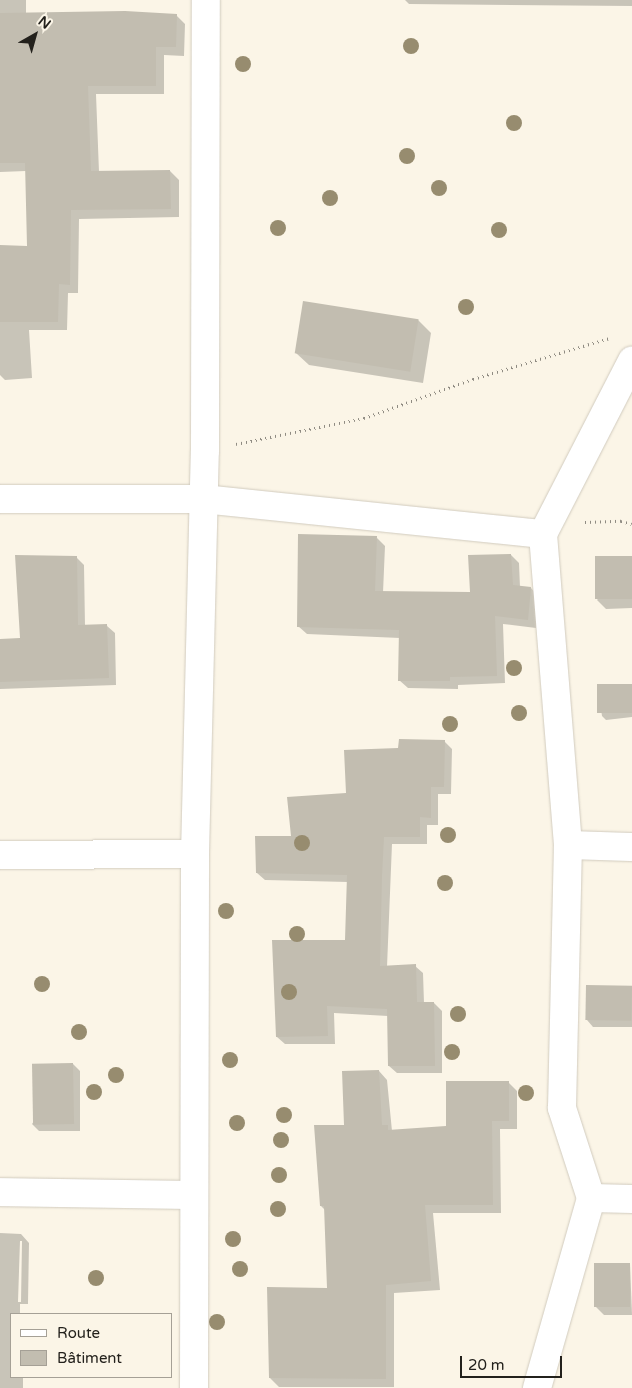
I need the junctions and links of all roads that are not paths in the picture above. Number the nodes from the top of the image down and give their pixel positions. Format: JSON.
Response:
{"nodes":[{"id":1,"x":206,"y":0,"type":"edge"},
{"id":2,"x":632,"y":361,"type":"edge"},
{"id":3,"x":0,"y":499,"type":"edge"},
{"id":4,"x":203,"y":499,"type":"junction"},
{"id":5,"x":543,"y":534,"type":"junction"},
{"id":6,"x":568,"y":845,"type":"junction"},
{"id":7,"x":632,"y":847,"type":"edge"},
{"id":8,"x":195,"y":854,"type":"junction"},
{"id":9,"x":0,"y":855,"type":"edge"},
{"id":10,"x":0,"y":1192,"type":"edge"},
{"id":11,"x":193,"y":1195,"type":"junction"},
{"id":12,"x":591,"y":1198,"type":"junction"},
{"id":13,"x":632,"y":1199,"type":"edge"},
{"id":14,"x":194,"y":1388,"type":"edge"},
{"id":15,"x":538,"y":1388,"type":"edge"}],
"edges":[{"from":1,"to":4,"type":"street"},
{"from":2,"to":5,"type":"street"},
{"from":3,"to":4,"type":"street"},
{"from":4,"to":5,"type":"street"},
{"from":4,"to":8,"type":"street"},
{"from":5,"to":6,"type":"street"},
{"from":6,"to":7,"type":"street"},
{"from":6,"to":12,"type":"street"},
{"from":8,"to":9,"type":"street"},
{"from":8,"to":11,"type":"street"},
{"from":10,"to":11,"type":"street"},
{"from":11,"to":14,"type":"street"},
{"from":12,"to":13,"type":"street"},
{"from":12,"to":15,"type":"street"}]}
